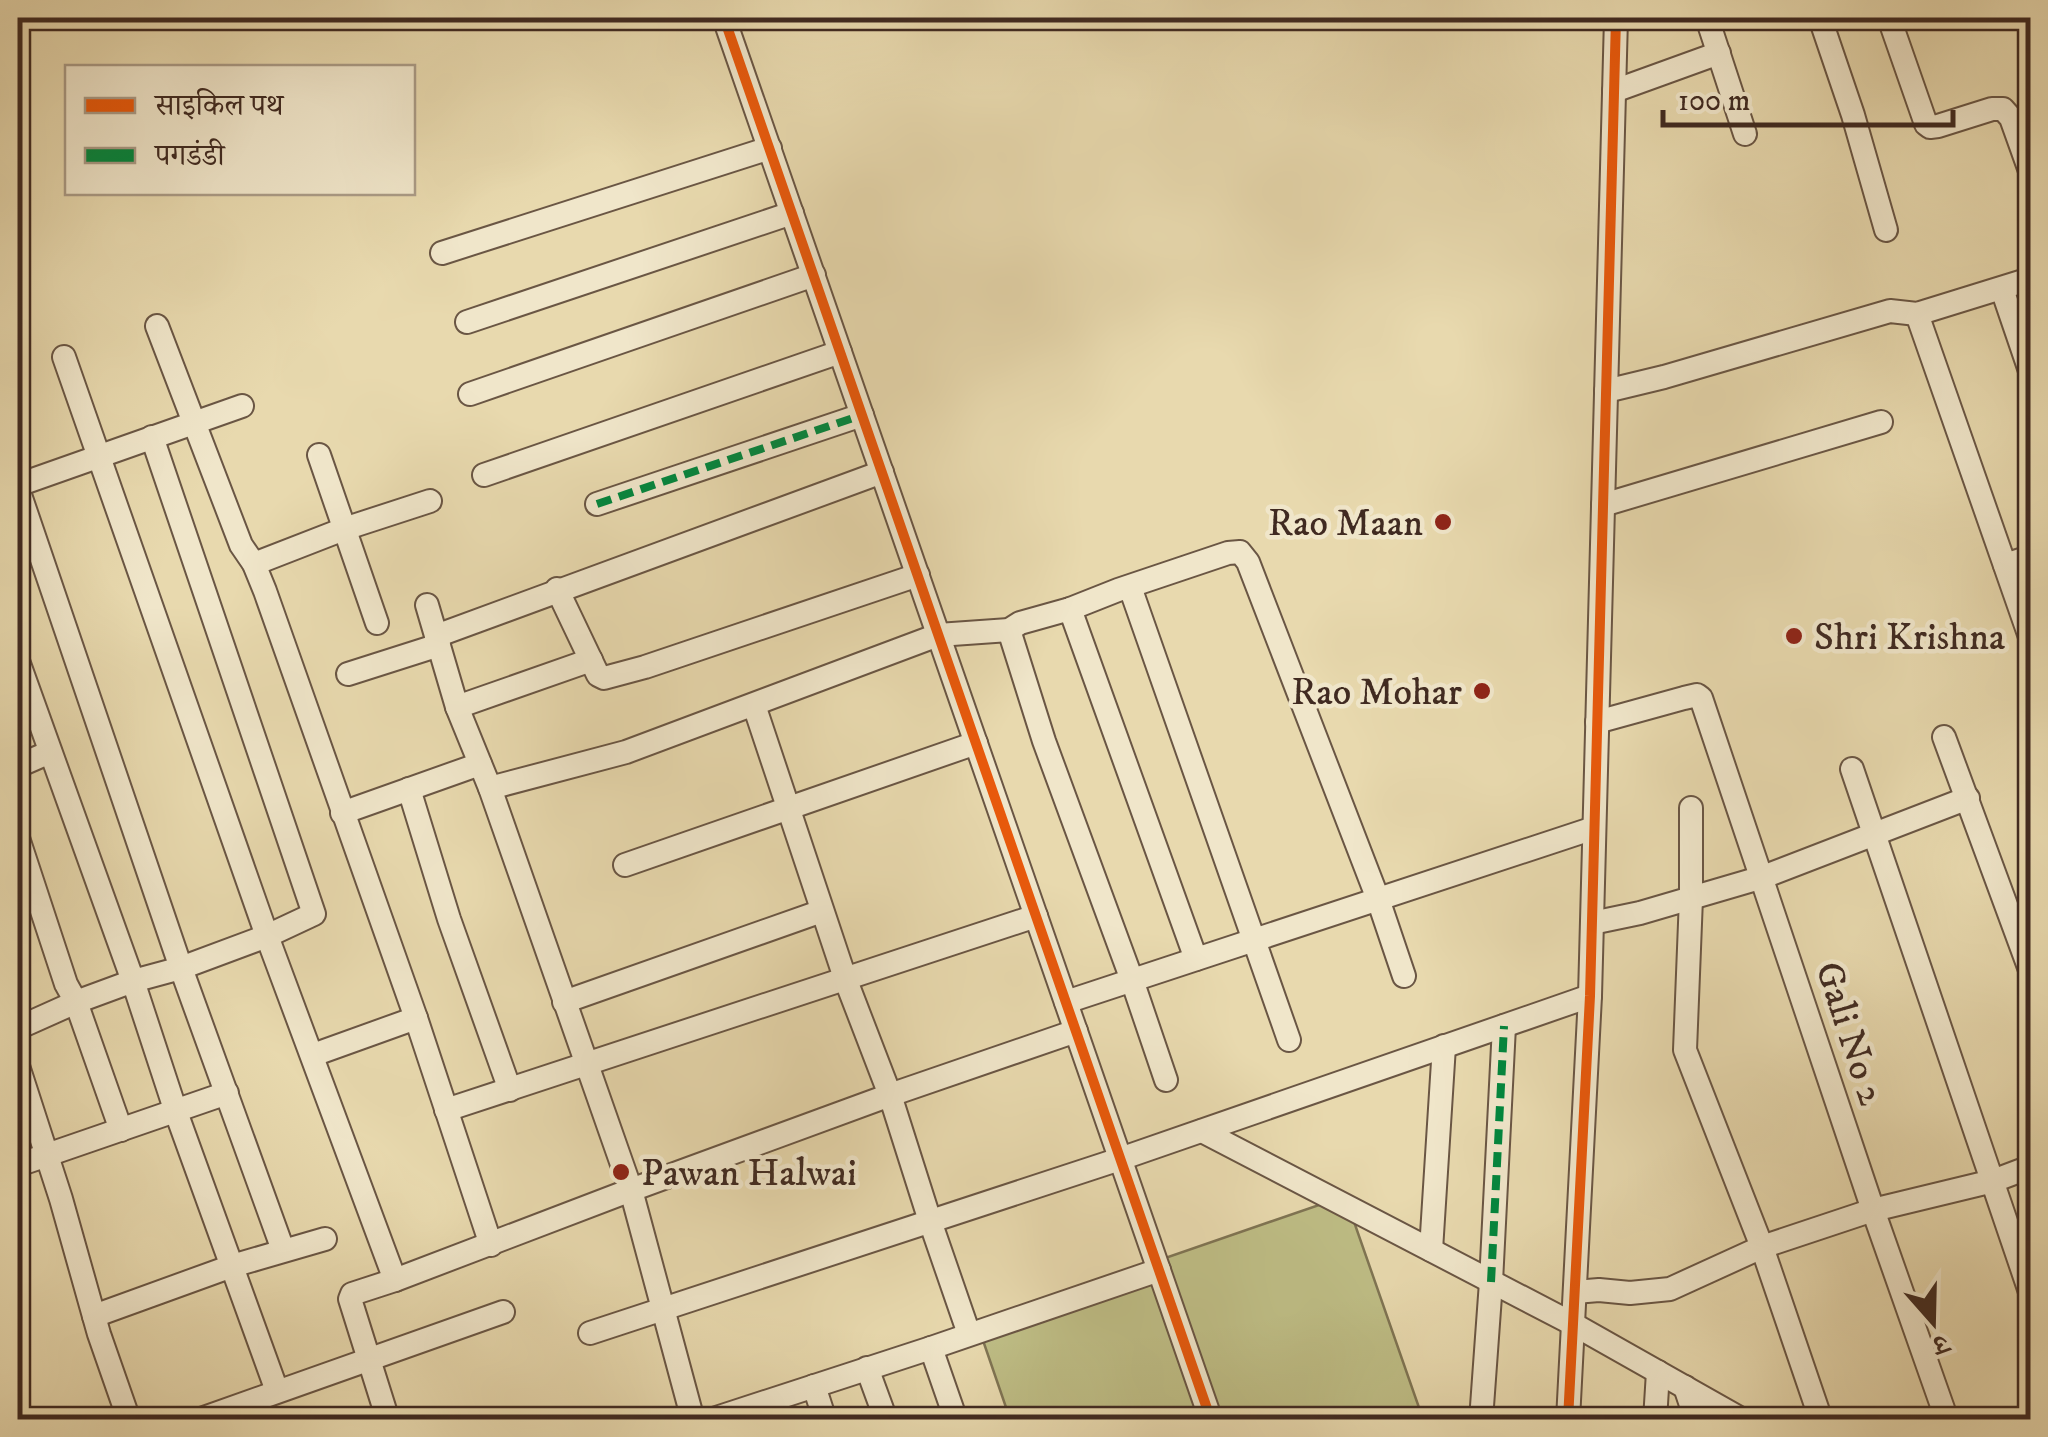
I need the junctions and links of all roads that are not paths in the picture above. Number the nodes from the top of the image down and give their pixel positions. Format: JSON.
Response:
{"nodes":[{"id":1,"x":724,"y":18,"type":"edge"},
{"id":2,"x":1616,"y":18,"type":"edge"},
{"id":3,"x":1707,"y":18,"type":"edge"},
{"id":4,"x":1820,"y":18,"type":"edge"},
{"id":5,"x":1890,"y":18,"type":"edge"},
{"id":6,"x":1719,"y":52,"type":"junction"},
{"id":7,"x":1614,"y":91,"type":"junction"},
{"id":8,"x":1745,"y":134,"type":"dead end"},
{"id":9,"x":770,"y":148,"type":"junction"},
{"id":10,"x":2030,"y":170,"type":"edge"},
{"id":11,"x":792,"y":214,"type":"junction"},
{"id":12,"x":1886,"y":230,"type":"dead end"},
{"id":13,"x":442,"y":253,"type":"dead end"},
{"id":14,"x":814,"y":275,"type":"junction"},
{"id":15,"x":2030,"y":280,"type":"edge"},
{"id":16,"x":2002,"y":288,"type":"junction"},
{"id":17,"x":1918,"y":314,"type":"junction"},
{"id":18,"x":467,"y":322,"type":"dead end"},
{"id":19,"x":156,"y":326,"type":"dead end"},
{"id":20,"x":840,"y":352,"type":"junction"},
{"id":21,"x":64,"y":357,"type":"dead end"},
{"id":22,"x":2030,"y":371,"type":"edge"},
{"id":23,"x":1606,"y":391,"type":"junction"},
{"id":24,"x":470,"y":394,"type":"dead end"},
{"id":25,"x":242,"y":406,"type":"dead end"},
{"id":26,"x":862,"y":415,"type":"junction"},
{"id":27,"x":194,"y":422,"type":"junction"},
{"id":28,"x":1881,"y":422,"type":"dead end"},
{"id":29,"x":152,"y":437,"type":"junction"},
{"id":30,"x":98,"y":455,"type":"junction"},
{"id":31,"x":319,"y":455,"type":"dead end"},
{"id":32,"x":882,"y":472,"type":"junction"},
{"id":33,"x":484,"y":475,"type":"dead end"},
{"id":34,"x":18,"y":487,"type":"edge"},
{"id":35,"x":430,"y":502,"type":"dead end"},
{"id":36,"x":597,"y":504,"type":"dead end"},
{"id":37,"x":1603,"y":505,"type":"junction"},
{"id":38,"x":344,"y":529,"type":"junction"},
{"id":39,"x":2030,"y":557,"type":"edge"},
{"id":40,"x":254,"y":564,"type":"junction"},
{"id":41,"x":2005,"y":565,"type":"junction"},
{"id":42,"x":918,"y":575,"type":"junction"},
{"id":43,"x":1130,"y":588,"type":"junction"},
{"id":44,"x":558,"y":589,"type":"junction"},
{"id":45,"x":427,"y":605,"type":"dead end"},
{"id":46,"x":1070,"y":609,"type":"junction"},
{"id":47,"x":377,"y":622,"type":"dead end"},
{"id":48,"x":1010,"y":630,"type":"junction"},
{"id":49,"x":938,"y":635,"type":"junction"},
{"id":50,"x":2030,"y":637,"type":"edge"},
{"id":51,"x":438,"y":640,"type":"junction"},
{"id":52,"x":592,"y":660,"type":"junction"},
{"id":53,"x":18,"y":661,"type":"edge"},
{"id":54,"x":348,"y":674,"type":"dead end"},
{"id":55,"x":754,"y":705,"type":"junction"},
{"id":56,"x":456,"y":707,"type":"junction"},
{"id":57,"x":1597,"y":722,"type":"junction"},
{"id":58,"x":1944,"y":737,"type":"dead end"},
{"id":59,"x":976,"y":744,"type":"junction"},
{"id":60,"x":50,"y":752,"type":"junction"},
{"id":61,"x":480,"y":764,"type":"junction"},
{"id":62,"x":18,"y":766,"type":"edge"},
{"id":63,"x":1852,"y":769,"type":"dead end"},
{"id":64,"x":490,"y":788,"type":"junction"},
{"id":65,"x":409,"y":789,"type":"junction"},
{"id":66,"x":1968,"y":798,"type":"junction"},
{"id":67,"x":788,"y":807,"type":"junction"},
{"id":68,"x":1691,"y":808,"type":"dead end"},
{"id":69,"x":342,"y":813,"type":"junction"},
{"id":70,"x":1594,"y":828,"type":"junction"},
{"id":71,"x":1875,"y":832,"type":"junction"},
{"id":72,"x":18,"y":838,"type":"edge"},
{"id":73,"x":625,"y":865,"type":"dead end"},
{"id":74,"x":1763,"y":877,"type":"junction"},
{"id":75,"x":1691,"y":898,"type":"junction"},
{"id":76,"x":1378,"y":899,"type":"junction"},
{"id":77,"x":822,"y":910,"type":"junction"},
{"id":78,"x":1036,"y":916,"type":"junction"},
{"id":79,"x":1592,"y":923,"type":"junction"},
{"id":80,"x":266,"y":936,"type":"junction"},
{"id":81,"x":1255,"y":940,"type":"junction"},
{"id":82,"x":1196,"y":959,"type":"junction"},
{"id":83,"x":181,"y":968,"type":"junction"},
{"id":84,"x":2030,"y":970,"type":"edge"},
{"id":85,"x":1404,"y":976,"type":"dead end"},
{"id":86,"x":845,"y":978,"type":"junction"},
{"id":87,"x":1132,"y":980,"type":"junction"},
{"id":88,"x":134,"y":981,"type":"junction"},
{"id":89,"x":1590,"y":996,"type":"junction"},
{"id":90,"x":76,"y":1002,"type":"junction"},
{"id":91,"x":564,"y":1002,"type":"junction"},
{"id":92,"x":1066,"y":1002,"type":"junction"},
{"id":93,"x":416,"y":1018,"type":"junction"},
{"id":94,"x":1504,"y":1026,"type":"junction"},
{"id":95,"x":18,"y":1028,"type":"edge"},
{"id":96,"x":1076,"y":1031,"type":"junction"},
{"id":97,"x":1289,"y":1040,"type":"dead end"},
{"id":98,"x":1444,"y":1046,"type":"junction"},
{"id":99,"x":313,"y":1054,"type":"junction"},
{"id":100,"x":588,"y":1065,"type":"junction"},
{"id":101,"x":18,"y":1066,"type":"edge"},
{"id":102,"x":1166,"y":1080,"type":"dead end"},
{"id":103,"x":510,"y":1090,"type":"junction"},
{"id":104,"x":227,"y":1093,"type":"junction"},
{"id":105,"x":890,"y":1095,"type":"junction"},
{"id":106,"x":446,"y":1110,"type":"junction"},
{"id":107,"x":176,"y":1112,"type":"junction"},
{"id":108,"x":122,"y":1130,"type":"junction"},
{"id":109,"x":1202,"y":1130,"type":"junction"},
{"id":110,"x":47,"y":1154,"type":"junction"},
{"id":111,"x":1120,"y":1158,"type":"junction"},
{"id":112,"x":18,"y":1165,"type":"edge"},
{"id":113,"x":2030,"y":1167,"type":"edge"},
{"id":114,"x":1993,"y":1180,"type":"junction"},
{"id":115,"x":630,"y":1190,"type":"junction"},
{"id":116,"x":1873,"y":1210,"type":"junction"},
{"id":117,"x":930,"y":1221,"type":"junction"},
{"id":118,"x":326,"y":1239,"type":"dead end"},
{"id":119,"x":491,"y":1245,"type":"junction"},
{"id":120,"x":1762,"y":1248,"type":"junction"},
{"id":121,"x":283,"y":1250,"type":"junction"},
{"id":122,"x":1431,"y":1250,"type":"junction"},
{"id":123,"x":232,"y":1266,"type":"junction"},
{"id":124,"x":1159,"y":1270,"type":"junction"},
{"id":125,"x":396,"y":1280,"type":"junction"},
{"id":126,"x":1491,"y":1282,"type":"junction"},
{"id":127,"x":1575,"y":1292,"type":"junction"},
{"id":128,"x":2030,"y":1292,"type":"edge"},
{"id":129,"x":662,"y":1309,"type":"junction"},
{"id":130,"x":503,"y":1312,"type":"dead end"},
{"id":131,"x":94,"y":1316,"type":"junction"},
{"id":132,"x":1573,"y":1324,"type":"junction"},
{"id":133,"x":590,"y":1332,"type":"dead end"},
{"id":134,"x":969,"y":1334,"type":"junction"},
{"id":135,"x":931,"y":1348,"type":"junction"},
{"id":136,"x":369,"y":1361,"type":"junction"},
{"id":137,"x":866,"y":1368,"type":"junction"},
{"id":138,"x":1658,"y":1372,"type":"junction"},
{"id":139,"x":814,"y":1386,"type":"junction"},
{"id":140,"x":1685,"y":1387,"type":"junction"},
{"id":141,"x":278,"y":1391,"type":"junction"},
{"id":142,"x":752,"y":1413,"type":"edge"},
{"id":143,"x":129,"y":1420,"type":"edge"},
{"id":144,"x":198,"y":1420,"type":"edge"},
{"id":145,"x":388,"y":1420,"type":"edge"},
{"id":146,"x":693,"y":1420,"type":"edge"},
{"id":147,"x":710,"y":1420,"type":"edge"},
{"id":148,"x":825,"y":1420,"type":"edge"},
{"id":149,"x":886,"y":1420,"type":"edge"},
{"id":150,"x":956,"y":1420,"type":"edge"},
{"id":151,"x":1210,"y":1420,"type":"edge"},
{"id":152,"x":1480,"y":1420,"type":"edge"},
{"id":153,"x":1568,"y":1420,"type":"edge"},
{"id":154,"x":1656,"y":1420,"type":"edge"},
{"id":155,"x":1696,"y":1420,"type":"edge"},
{"id":156,"x":1743,"y":1420,"type":"edge"},
{"id":157,"x":1822,"y":1420,"type":"edge"},
{"id":158,"x":1946,"y":1420,"type":"edge"}],
"edges":[{"from":1,"to":9,"type":"street"},
{"from":2,"to":7,"type":"street"},
{"from":3,"to":6,"type":"street"},
{"from":4,"to":12,"type":"street"},
{"from":5,"to":10,"type":"street"},
{"from":6,"to":7,"type":"street"},
{"from":6,"to":8,"type":"street"},
{"from":7,"to":23,"type":"street"},
{"from":9,"to":11,"type":"street"},
{"from":9,"to":13,"type":"street"},
{"from":11,"to":14,"type":"street"},
{"from":11,"to":18,"type":"street"},
{"from":14,"to":20,"type":"street"},
{"from":14,"to":24,"type":"street"},
{"from":15,"to":16,"type":"street"},
{"from":16,"to":17,"type":"street"},
{"from":16,"to":22,"type":"street"},
{"from":17,"to":23,"type":"street"},
{"from":17,"to":41,"type":"street"},
{"from":19,"to":27,"type":"street"},
{"from":20,"to":26,"type":"street"},
{"from":20,"to":33,"type":"street"},
{"from":21,"to":30,"type":"street"},
{"from":23,"to":37,"type":"street"},
{"from":25,"to":27,"type":"street"},
{"from":26,"to":32,"type":"street"},
{"from":26,"to":36,"type":"street"},
{"from":27,"to":29,"type":"street"},
{"from":27,"to":40,"type":"street"},
{"from":28,"to":37,"type":"street"},
{"from":29,"to":30,"type":"street"},
{"from":29,"to":80,"type":"street"},
{"from":30,"to":34,"type":"street"},
{"from":30,"to":80,"type":"street"},
{"from":31,"to":38,"type":"street"},
{"from":32,"to":42,"type":"street"},
{"from":32,"to":44,"type":"street"},
{"from":34,"to":83,"type":"street"},
{"from":35,"to":38,"type":"street"},
{"from":37,"to":57,"type":"street"},
{"from":38,"to":40,"type":"street"},
{"from":38,"to":47,"type":"street"},
{"from":39,"to":41,"type":"street"},
{"from":40,"to":69,"type":"street"},
{"from":41,"to":50,"type":"street"},
{"from":42,"to":49,"type":"street"},
{"from":42,"to":52,"type":"street"},
{"from":43,"to":46,"type":"street"},
{"from":43,"to":76,"type":"street"},
{"from":43,"to":81,"type":"street"},
{"from":44,"to":51,"type":"street"},
{"from":44,"to":52,"type":"street"},
{"from":45,"to":51,"type":"street"},
{"from":46,"to":48,"type":"street"},
{"from":46,"to":82,"type":"street"},
{"from":48,"to":49,"type":"street"},
{"from":48,"to":87,"type":"street"},
{"from":49,"to":55,"type":"street"},
{"from":49,"to":59,"type":"street"},
{"from":51,"to":54,"type":"street"},
{"from":51,"to":56,"type":"street"},
{"from":52,"to":56,"type":"street"},
{"from":53,"to":60,"type":"street"},
{"from":55,"to":64,"type":"street"},
{"from":55,"to":67,"type":"street"},
{"from":56,"to":61,"type":"street"},
{"from":57,"to":70,"type":"street"},
{"from":57,"to":74,"type":"street","name":"Gali No 2"},
{"from":58,"to":66,"type":"street"},
{"from":59,"to":67,"type":"street"},
{"from":59,"to":78,"type":"street"},
{"from":60,"to":62,"type":"street"},
{"from":60,"to":88,"type":"street"},
{"from":61,"to":64,"type":"street"},
{"from":61,"to":65,"type":"street"},
{"from":63,"to":71,"type":"street"},
{"from":64,"to":91,"type":"street"},
{"from":65,"to":69,"type":"street"},
{"from":65,"to":103,"type":"street"},
{"from":66,"to":71,"type":"street"},
{"from":66,"to":84,"type":"street"},
{"from":67,"to":73,"type":"street"},
{"from":67,"to":77,"type":"street"},
{"from":68,"to":75,"type":"street"},
{"from":69,"to":93,"type":"street"},
{"from":70,"to":76,"type":"street"},
{"from":70,"to":79,"type":"street"},
{"from":71,"to":74,"type":"street"},
{"from":71,"to":114,"type":"street"},
{"from":72,"to":90,"type":"street"},
{"from":74,"to":75,"type":"street"},
{"from":74,"to":116,"type":"street","name":"Gali No 2"},
{"from":75,"to":79,"type":"street"},
{"from":75,"to":120,"type":"street"},
{"from":76,"to":81,"type":"street"},
{"from":76,"to":85,"type":"street"},
{"from":77,"to":86,"type":"street"},
{"from":77,"to":91,"type":"street"},
{"from":78,"to":86,"type":"street"},
{"from":78,"to":92,"type":"street"},
{"from":79,"to":89,"type":"street"},
{"from":80,"to":83,"type":"street"},
{"from":80,"to":99,"type":"street"},
{"from":81,"to":82,"type":"street"},
{"from":81,"to":97,"type":"street"},
{"from":82,"to":87,"type":"street"},
{"from":83,"to":88,"type":"street"},
{"from":83,"to":104,"type":"street"},
{"from":86,"to":100,"type":"street"},
{"from":86,"to":105,"type":"street"},
{"from":87,"to":92,"type":"street"},
{"from":87,"to":102,"type":"street"},
{"from":88,"to":90,"type":"street"},
{"from":88,"to":107,"type":"street"},
{"from":89,"to":94,"type":"street"},
{"from":89,"to":127,"type":"street"},
{"from":90,"to":95,"type":"street"},
{"from":90,"to":108,"type":"street"},
{"from":91,"to":100,"type":"street"},
{"from":92,"to":96,"type":"street"},
{"from":93,"to":99,"type":"street"},
{"from":93,"to":106,"type":"street"},
{"from":94,"to":98,"type":"street"},
{"from":94,"to":126,"type":"street"},
{"from":96,"to":105,"type":"street"},
{"from":96,"to":111,"type":"street"},
{"from":98,"to":109,"type":"street"},
{"from":98,"to":122,"type":"street"},
{"from":99,"to":125,"type":"street"},
{"from":100,"to":103,"type":"street"},
{"from":100,"to":115,"type":"street"},
{"from":101,"to":110,"type":"street"},
{"from":103,"to":106,"type":"street"},
{"from":104,"to":107,"type":"street"},
{"from":104,"to":121,"type":"street"},
{"from":105,"to":115,"type":"street"},
{"from":105,"to":117,"type":"street"},
{"from":106,"to":119,"type":"street"},
{"from":107,"to":108,"type":"street"},
{"from":107,"to":123,"type":"street"},
{"from":108,"to":110,"type":"street"},
{"from":109,"to":111,"type":"street"},
{"from":109,"to":122,"type":"street"},
{"from":110,"to":112,"type":"street"},
{"from":110,"to":131,"type":"street"},
{"from":111,"to":117,"type":"street"},
{"from":111,"to":124,"type":"street"},
{"from":113,"to":114,"type":"street"},
{"from":114,"to":116,"type":"street"},
{"from":114,"to":128,"type":"street"},
{"from":115,"to":119,"type":"street"},
{"from":115,"to":129,"type":"street"},
{"from":116,"to":120,"type":"street"},
{"from":116,"to":158,"type":"street"},
{"from":117,"to":129,"type":"street"},
{"from":117,"to":134,"type":"street"},
{"from":118,"to":121,"type":"street"},
{"from":119,"to":125,"type":"street"},
{"from":120,"to":127,"type":"street"},
{"from":120,"to":157,"type":"street"},
{"from":121,"to":123,"type":"street"},
{"from":122,"to":126,"type":"street"},
{"from":123,"to":131,"type":"street"},
{"from":123,"to":141,"type":"street"},
{"from":124,"to":134,"type":"street"},
{"from":124,"to":151,"type":"street"},
{"from":125,"to":136,"type":"street"},
{"from":126,"to":132,"type":"street"},
{"from":126,"to":152,"type":"street"},
{"from":127,"to":132,"type":"street"},
{"from":129,"to":133,"type":"street"},
{"from":129,"to":146,"type":"street"},
{"from":130,"to":136,"type":"street"},
{"from":131,"to":143,"type":"street"},
{"from":132,"to":138,"type":"street"},
{"from":132,"to":153,"type":"street"},
{"from":134,"to":135,"type":"street"},
{"from":135,"to":137,"type":"street"},
{"from":135,"to":150,"type":"street"},
{"from":136,"to":141,"type":"street"},
{"from":136,"to":145,"type":"street"},
{"from":137,"to":139,"type":"street"},
{"from":137,"to":149,"type":"street"},
{"from":138,"to":140,"type":"street"},
{"from":138,"to":154,"type":"street"},
{"from":139,"to":142,"type":"street"},
{"from":139,"to":148,"type":"street"},
{"from":140,"to":155,"type":"street"},
{"from":140,"to":156,"type":"street"},
{"from":141,"to":144,"type":"street"},
{"from":142,"to":147,"type":"street"}]}
